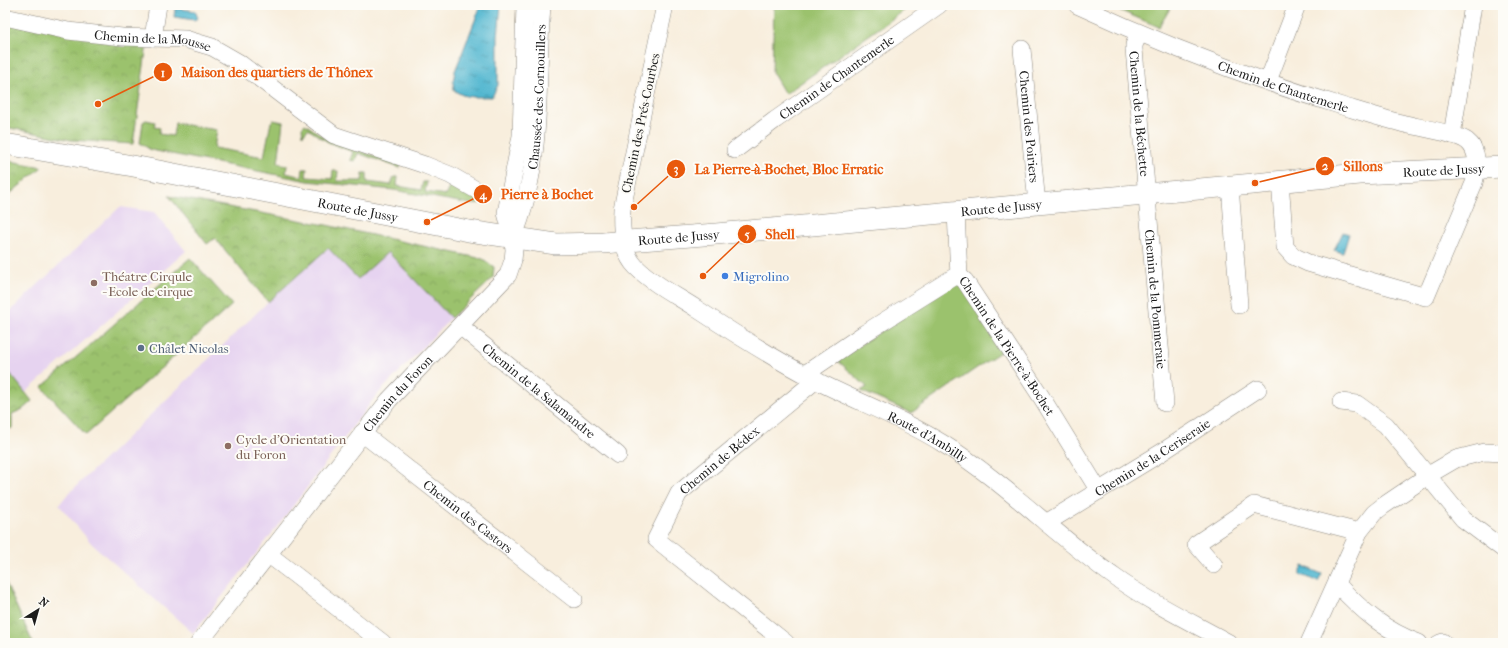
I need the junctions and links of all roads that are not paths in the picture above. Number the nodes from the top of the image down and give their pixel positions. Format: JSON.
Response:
{"nodes":[{"id":1,"x":158,"y":5,"type":"edge"},
{"id":2,"x":525,"y":5,"type":"edge"},
{"id":3,"x":542,"y":5,"type":"edge"},
{"id":4,"x":665,"y":5,"type":"edge"},
{"id":5,"x":939,"y":5,"type":"edge"},
{"id":6,"x":1077,"y":5,"type":"edge"},
{"id":7,"x":1297,"y":5,"type":"edge"},
{"id":8,"x":1473,"y":5,"type":"edge"},
{"id":9,"x":5,"y":17,"type":"edge"},
{"id":10,"x":1139,"y":34,"type":"junction"},
{"id":11,"x":153,"y":38,"type":"junction"},
{"id":12,"x":1022,"y":49,"type":"dead end"},
{"id":13,"x":1268,"y":81,"type":"junction"},
{"id":14,"x":1452,"y":135,"type":"junction"},
{"id":15,"x":5,"y":144,"type":"edge"},
{"id":16,"x":735,"y":150,"type":"dead end"},
{"id":17,"x":1503,"y":167,"type":"edge"},
{"id":18,"x":1476,"y":168,"type":"junction"},
{"id":19,"x":1280,"y":181,"type":"junction"},
{"id":20,"x":1230,"y":186,"type":"junction"},
{"id":21,"x":478,"y":191,"type":"dead end"},
{"id":22,"x":1147,"y":194,"type":"junction"},
{"id":23,"x":1037,"y":204,"type":"junction"},
{"id":24,"x":956,"y":212,"type":"junction"},
{"id":25,"x":513,"y":238,"type":"junction"},
{"id":26,"x":624,"y":241,"type":"junction"},
{"id":27,"x":959,"y":276,"type":"junction"},
{"id":28,"x":1239,"y":306,"type":"dead end"},
{"id":29,"x":460,"y":326,"type":"junction"},
{"id":30,"x":811,"y":377,"type":"junction"},
{"id":31,"x":1258,"y":389,"type":"dead end"},
{"id":32,"x":1341,"y":402,"type":"dead end"},
{"id":33,"x":1165,"y":403,"type":"dead end"},
{"id":34,"x":362,"y":433,"type":"junction"},
{"id":35,"x":1503,"y":453,"type":"edge"},
{"id":36,"x":618,"y":455,"type":"dead end"},
{"id":37,"x":1428,"y":476,"type":"junction"},
{"id":38,"x":1099,"y":491,"type":"junction"},
{"id":39,"x":1046,"y":523,"type":"junction"},
{"id":40,"x":1359,"y":532,"type":"junction"},
{"id":41,"x":1503,"y":549,"type":"edge"},
{"id":42,"x":268,"y":554,"type":"junction"},
{"id":43,"x":1214,"y":565,"type":"dead end"},
{"id":44,"x":1337,"y":584,"type":"junction"},
{"id":45,"x":574,"y":599,"type":"dead end"},
{"id":46,"x":199,"y":643,"type":"edge"},
{"id":47,"x":383,"y":643,"type":"edge"},
{"id":48,"x":786,"y":643,"type":"edge"},
{"id":49,"x":1229,"y":643,"type":"edge"},
{"id":50,"x":1309,"y":643,"type":"edge"},
{"id":51,"x":1419,"y":643,"type":"edge"}],
"edges":[{"from":1,"to":11,"type":"street"},
{"from":2,"to":25,"type":"street","name":"Chaussée des Cornouillers"},
{"from":3,"to":25,"type":"street","name":"Chaussée des Cornouillers"},
{"from":4,"to":26,"type":"street","name":"Chemin des Prés-Courbes"},
{"from":5,"to":16,"type":"street","name":"Chemin de Chantemerle"},
{"from":6,"to":10,"type":"street","name":"Chemin de Chantemerle"},
{"from":7,"to":13,"type":"street"},
{"from":8,"to":14,"type":"street"},
{"from":9,"to":11,"type":"street","name":"Chemin de la Mousse"},
{"from":10,"to":13,"type":"street","name":"Chemin de Chantemerle"},
{"from":10,"to":22,"type":"street","name":"Chemin de la Béchette"},
{"from":11,"to":21,"type":"street","name":"Chemin de la Mousse"},
{"from":12,"to":23,"type":"street","name":"Chemin des Poiriers"},
{"from":13,"to":14,"type":"street","name":"Chemin de Chantemerle"},
{"from":14,"to":18,"type":"street","name":"Chemin de Chantemerle"},
{"from":15,"to":25,"type":"main road","name":"Route de Jussy"},
{"from":17,"to":18,"type":"main road","name":"Route de Jussy"},
{"from":18,"to":19,"type":"main road","name":"Route de Jussy"},
{"from":18,"to":19,"type":"street"},
{"from":19,"to":20,"type":"main road","name":"Route de Jussy"},
{"from":20,"to":22,"type":"main road","name":"Route de Jussy"},
{"from":20,"to":28,"type":"street"},
{"from":22,"to":23,"type":"main road","name":"Route de Jussy"},
{"from":22,"to":33,"type":"street","name":"Chemin de la Pommeraie"},
{"from":23,"to":24,"type":"main road","name":"Route de Jussy"},
{"from":24,"to":26,"type":"main road","name":"Route de Jussy"},
{"from":24,"to":27,"type":"street"},
{"from":25,"to":26,"type":"main road","name":"Route de Jussy"},
{"from":25,"to":29,"type":"street","name":"Chemin du Foron"},
{"from":26,"to":30,"type":"street","name":"Route d'Ambilly"},
{"from":27,"to":30,"type":"street","name":"Chemin de la Pierre-à-Bochet"},
{"from":27,"to":38,"type":"street","name":"Chemin de la Pierre-à-Bochet"},
{"from":29,"to":34,"type":"street","name":"Chemin du Foron"},
{"from":29,"to":36,"type":"street","name":"Chemin de la Salamandre"},
{"from":30,"to":39,"type":"street","name":"Route d'Ambilly"},
{"from":30,"to":48,"type":"street","name":"Chemin de Bédex"},
{"from":31,"to":38,"type":"street","name":"Chemin de la Ceriseraie"},
{"from":32,"to":37,"type":"street"},
{"from":34,"to":42,"type":"street","name":"Chemin du Foron"},
{"from":34,"to":45,"type":"street","name":"Chemin des Castors"},
{"from":35,"to":37,"type":"street"},
{"from":37,"to":40,"type":"street"},
{"from":37,"to":41,"type":"street"},
{"from":38,"to":39,"type":"street","name":"Chemin de la Ceriseraie"},
{"from":39,"to":49,"type":"street","name":"Route d'Ambilly"},
{"from":40,"to":43,"type":"street"},
{"from":40,"to":44,"type":"street"},
{"from":42,"to":46,"type":"street","name":"Chemin du Foron"},
{"from":42,"to":47,"type":"street"},
{"from":44,"to":50,"type":"street"},
{"from":44,"to":51,"type":"street"}]}
